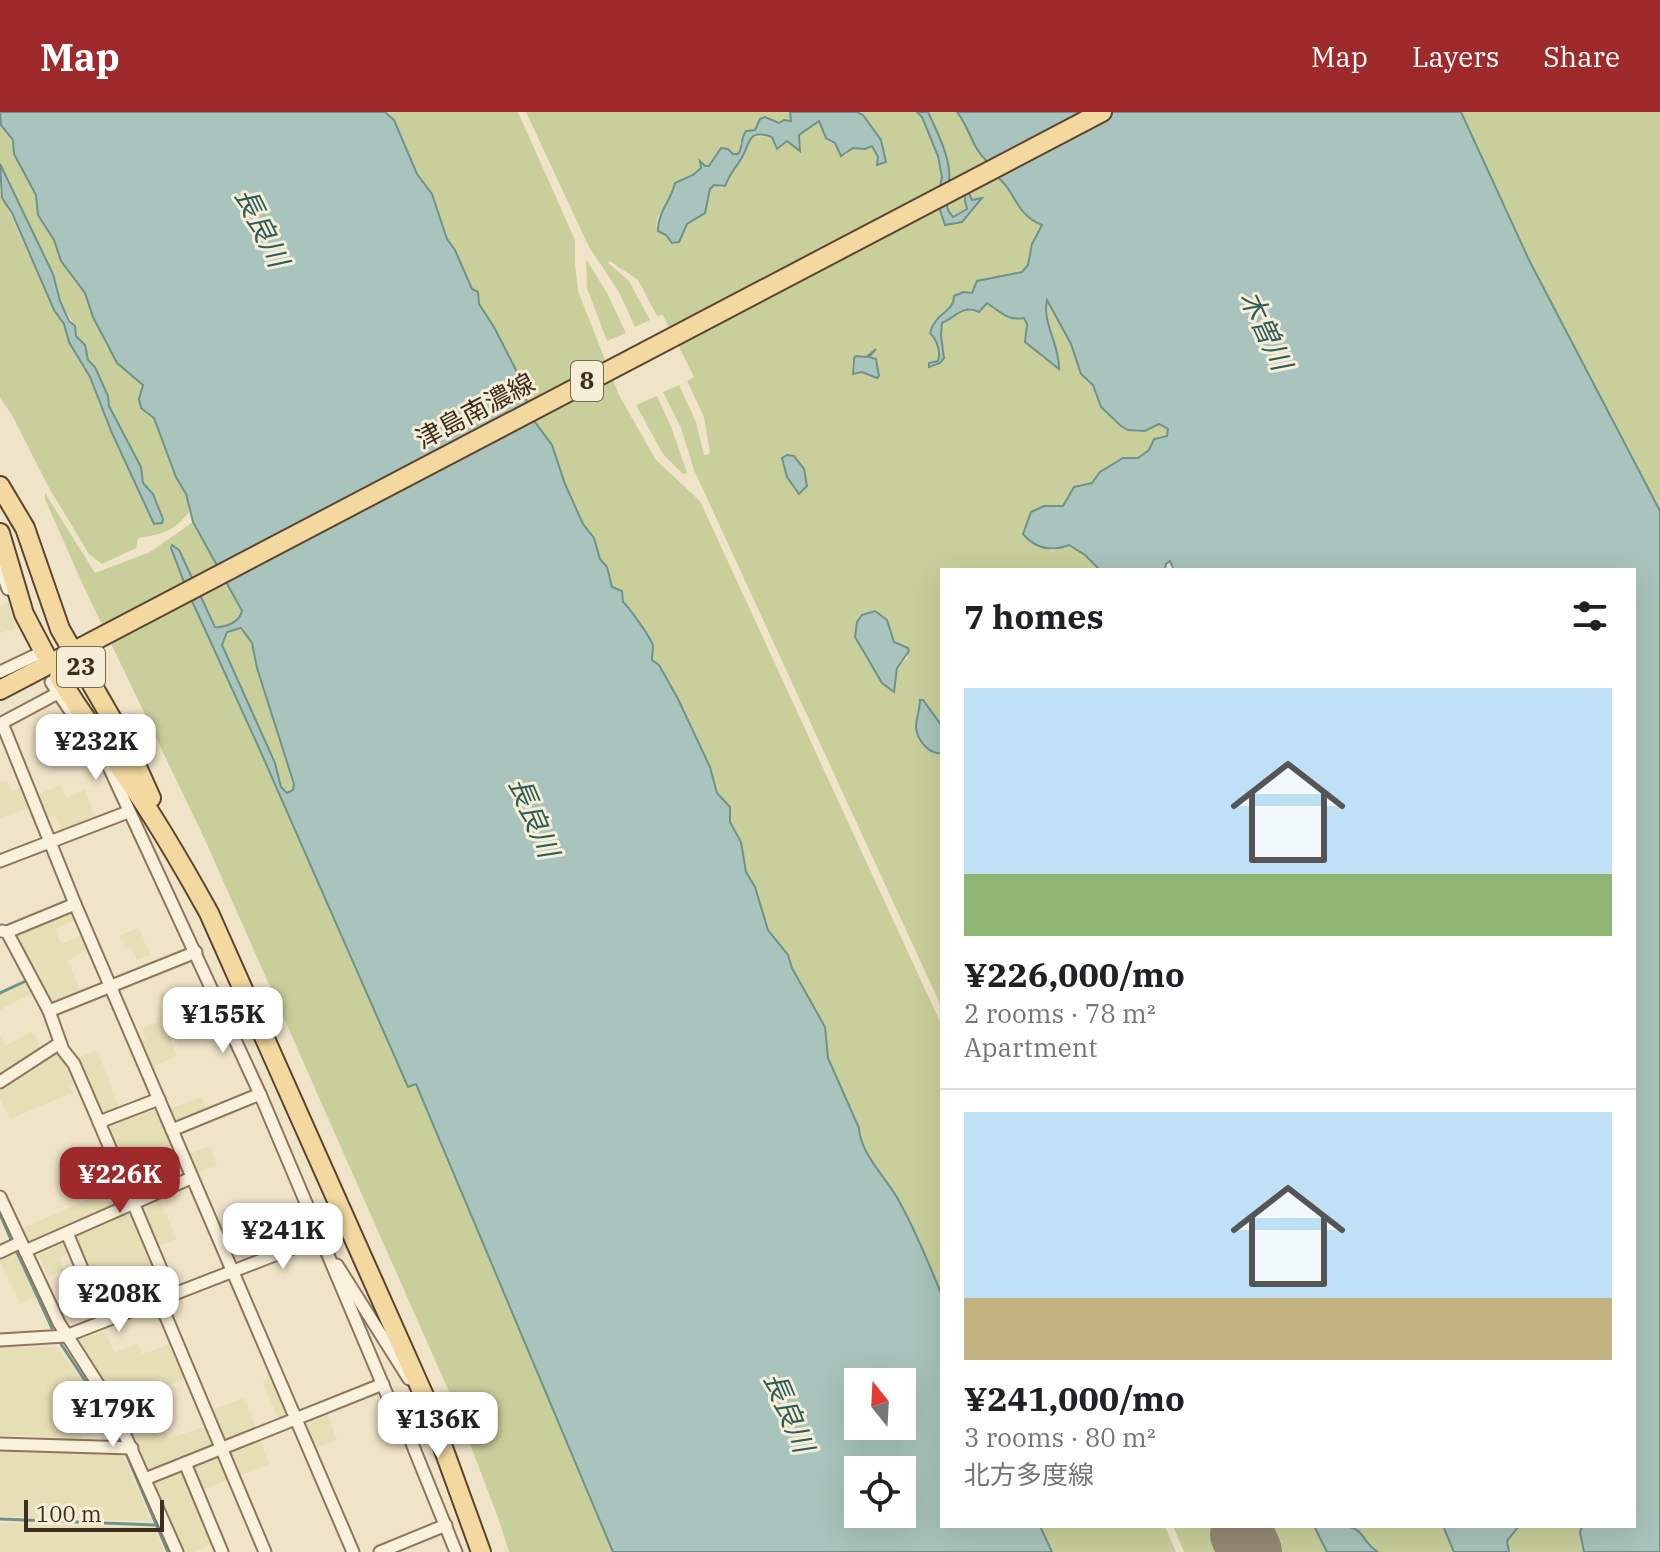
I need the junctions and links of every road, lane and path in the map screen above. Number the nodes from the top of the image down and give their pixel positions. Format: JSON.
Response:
{"nodes":[{"id":1,"x":1102,"y":112,"type":"edge"},
{"id":2,"x":0,"y":486,"type":"edge"},
{"id":3,"x":0,"y":533,"type":"edge"},
{"id":4,"x":0,"y":567,"type":"edge"},
{"id":5,"x":72,"y":651,"type":"junction"},
{"id":6,"x":41,"y":658,"type":"junction"},
{"id":7,"x":0,"y":672,"type":"edge"},
{"id":8,"x":56,"y":684,"type":"junction"},
{"id":9,"x":0,"y":690,"type":"edge"},
{"id":10,"x":1,"y":723,"type":"edge"},
{"id":11,"x":128,"y":812,"type":"junction"},
{"id":12,"x":49,"y":842,"type":"junction"},
{"id":13,"x":171,"y":845,"type":"junction"},
{"id":14,"x":0,"y":861,"type":"edge"},
{"id":15,"x":75,"y":904,"type":"junction"},
{"id":16,"x":3,"y":929,"type":"edge"},
{"id":17,"x":196,"y":952,"type":"junction"},
{"id":18,"x":110,"y":986,"type":"junction"},
{"id":19,"x":49,"y":1011,"type":"junction"},
{"id":20,"x":60,"y":1043,"type":"junction"},
{"id":21,"x":0,"y":1082,"type":"edge"},
{"id":22,"x":260,"y":1094,"type":"junction"},
{"id":23,"x":159,"y":1099,"type":"junction"},
{"id":24,"x":99,"y":1122,"type":"junction"},
{"id":25,"x":172,"y":1130,"type":"junction"},
{"id":26,"x":191,"y":1178,"type":"junction"},
{"id":27,"x":0,"y":1197,"type":"edge"},
{"id":28,"x":134,"y":1203,"type":"junction"},
{"id":29,"x":67,"y":1233,"type":"junction"},
{"id":30,"x":321,"y":1237,"type":"junction"},
{"id":31,"x":23,"y":1246,"type":"junction"},
{"id":32,"x":0,"y":1252,"type":"edge"},
{"id":33,"x":232,"y":1271,"type":"junction"},
{"id":34,"x":172,"y":1295,"type":"junction"},
{"id":35,"x":159,"y":1300,"type":"junction"},
{"id":36,"x":104,"y":1321,"type":"junction"},
{"id":37,"x":66,"y":1336,"type":"junction"},
{"id":38,"x":0,"y":1340,"type":"edge"},
{"id":39,"x":383,"y":1384,"type":"junction"},
{"id":40,"x":425,"y":1398,"type":"junction"},
{"id":41,"x":296,"y":1419,"type":"junction"},
{"id":42,"x":0,"y":1444,"type":"edge"},
{"id":43,"x":132,"y":1448,"type":"junction"},
{"id":44,"x":221,"y":1449,"type":"junction"},
{"id":45,"x":185,"y":1463,"type":"junction"},
{"id":46,"x":145,"y":1479,"type":"junction"},
{"id":47,"x":446,"y":1525,"type":"junction"},
{"id":48,"x":177,"y":1552,"type":"edge"},
{"id":49,"x":222,"y":1552,"type":"edge"},
{"id":50,"x":265,"y":1552,"type":"edge"},
{"id":51,"x":353,"y":1552,"type":"edge"},
{"id":52,"x":380,"y":1552,"type":"edge"},
{"id":53,"x":456,"y":1552,"type":"edge"},
{"id":54,"x":481,"y":1552,"type":"edge"}],
"edges":[{"from":1,"to":5,"type":"main road","name":"津島南濃線","number":"8"},
{"from":2,"to":5,"type":"main road","number":"23"},
{"from":3,"to":6,"type":"main road"},
{"from":4,"to":6,"type":"street"},
{"from":5,"to":9,"type":"main road","name":"津島南濃線","number":"8"},
{"from":5,"to":13,"type":"main road","number":"23"},
{"from":6,"to":7,"type":"street"},
{"from":8,"to":10,"type":"street"},
{"from":8,"to":11,"type":"street"},
{"from":8,"to":13,"type":"main road"},
{"from":10,"to":12,"type":"street"},
{"from":11,"to":12,"type":"street"},
{"from":11,"to":17,"type":"street"},
{"from":12,"to":14,"type":"street"},
{"from":12,"to":15,"type":"street"},
{"from":13,"to":40,"type":"main road","number":"23"},
{"from":15,"to":16,"type":"street"},
{"from":15,"to":18,"type":"street"},
{"from":16,"to":19,"type":"street"},
{"from":17,"to":18,"type":"street"},
{"from":17,"to":22,"type":"street"},
{"from":18,"to":19,"type":"street"},
{"from":18,"to":23,"type":"street"},
{"from":19,"to":20,"type":"street"},
{"from":20,"to":21,"type":"street"},
{"from":20,"to":24,"type":"street"},
{"from":22,"to":25,"type":"street"},
{"from":22,"to":30,"type":"street"},
{"from":23,"to":24,"type":"street"},
{"from":23,"to":25,"type":"street"},
{"from":24,"to":28,"type":"street"},
{"from":25,"to":26,"type":"street"},
{"from":26,"to":28,"type":"street"},
{"from":26,"to":33,"type":"street"},
{"from":27,"to":31,"type":"street"},
{"from":28,"to":29,"type":"street"},
{"from":28,"to":34,"type":"street"},
{"from":29,"to":31,"type":"street"},
{"from":29,"to":36,"type":"street"},
{"from":30,"to":33,"type":"street"},
{"from":30,"to":39,"type":"street"},
{"from":30,"to":40,"type":"street"},
{"from":31,"to":32,"type":"street"},
{"from":31,"to":37,"type":"street"},
{"from":33,"to":34,"type":"street"},
{"from":33,"to":41,"type":"street"},
{"from":34,"to":35,"type":"street"},
{"from":35,"to":36,"type":"street"},
{"from":35,"to":44,"type":"street"},
{"from":36,"to":37,"type":"street"},
{"from":37,"to":38,"type":"street"},
{"from":37,"to":43,"type":"street"},
{"from":39,"to":41,"type":"street"},
{"from":39,"to":47,"type":"street"},
{"from":40,"to":54,"type":"main road","number":"23"},
{"from":41,"to":44,"type":"street"},
{"from":41,"to":51,"type":"street"},
{"from":42,"to":43,"type":"street"},
{"from":43,"to":46,"type":"street"},
{"from":44,"to":45,"type":"street"},
{"from":44,"to":50,"type":"street"},
{"from":45,"to":46,"type":"street"},
{"from":45,"to":49,"type":"street"},
{"from":46,"to":48,"type":"street"},
{"from":47,"to":52,"type":"street"},
{"from":47,"to":53,"type":"street"}]}
